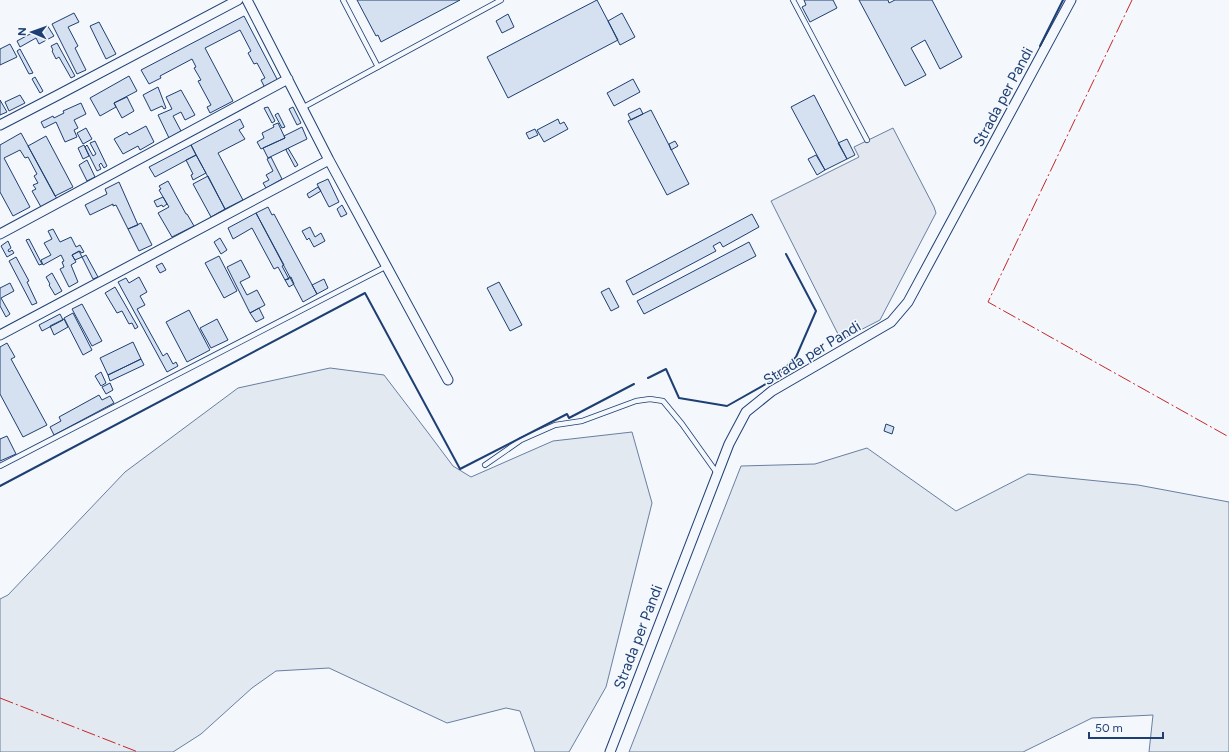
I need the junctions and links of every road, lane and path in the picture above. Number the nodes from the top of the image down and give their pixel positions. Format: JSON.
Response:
{"nodes":[{"id":1,"x":238,"y":0,"type":"edge"},
{"id":2,"x":247,"y":0,"type":"edge"},
{"id":3,"x":343,"y":0,"type":"edge"},
{"id":4,"x":501,"y":0,"type":"edge"},
{"id":5,"x":793,"y":0,"type":"edge"},
{"id":6,"x":1071,"y":0,"type":"edge"},
{"id":7,"x":378,"y":67,"type":"junction"},
{"id":8,"x":288,"y":79,"type":"junction"},
{"id":9,"x":302,"y":108,"type":"junction"},
{"id":10,"x":0,"y":125,"type":"edge"},
{"id":11,"x":867,"y":140,"type":"dead end"},
{"id":12,"x":329,"y":160,"type":"junction"},
{"id":13,"x":0,"y":234,"type":"edge"},
{"id":14,"x":387,"y":266,"type":"junction"},
{"id":15,"x":0,"y":335,"type":"edge"},
{"id":16,"x":448,"y":380,"type":"dead end"},
{"id":17,"x":485,"y":465,"type":"dead end"},
{"id":18,"x":0,"y":466,"type":"edge"},
{"id":19,"x":717,"y":473,"type":"junction"},
{"id":20,"x":610,"y":752,"type":"edge"}],
"edges":[{"from":1,"to":10,"type":"street"},
{"from":2,"to":8,"type":"street"},
{"from":3,"to":7,"type":"lane"},
{"from":4,"to":7,"type":"lane"},
{"from":5,"to":11,"type":"lane"},
{"from":6,"to":19,"type":"street","name":"Strada per Pandi"},
{"from":7,"to":9,"type":"lane"},
{"from":8,"to":9,"type":"street"},
{"from":8,"to":13,"type":"street"},
{"from":9,"to":12,"type":"street"},
{"from":12,"to":14,"type":"street"},
{"from":12,"to":15,"type":"street"},
{"from":14,"to":16,"type":"street"},
{"from":14,"to":18,"type":"lane"},
{"from":17,"to":19,"type":"lane"},
{"from":19,"to":20,"type":"street","name":"Strada per Pandi"}]}
